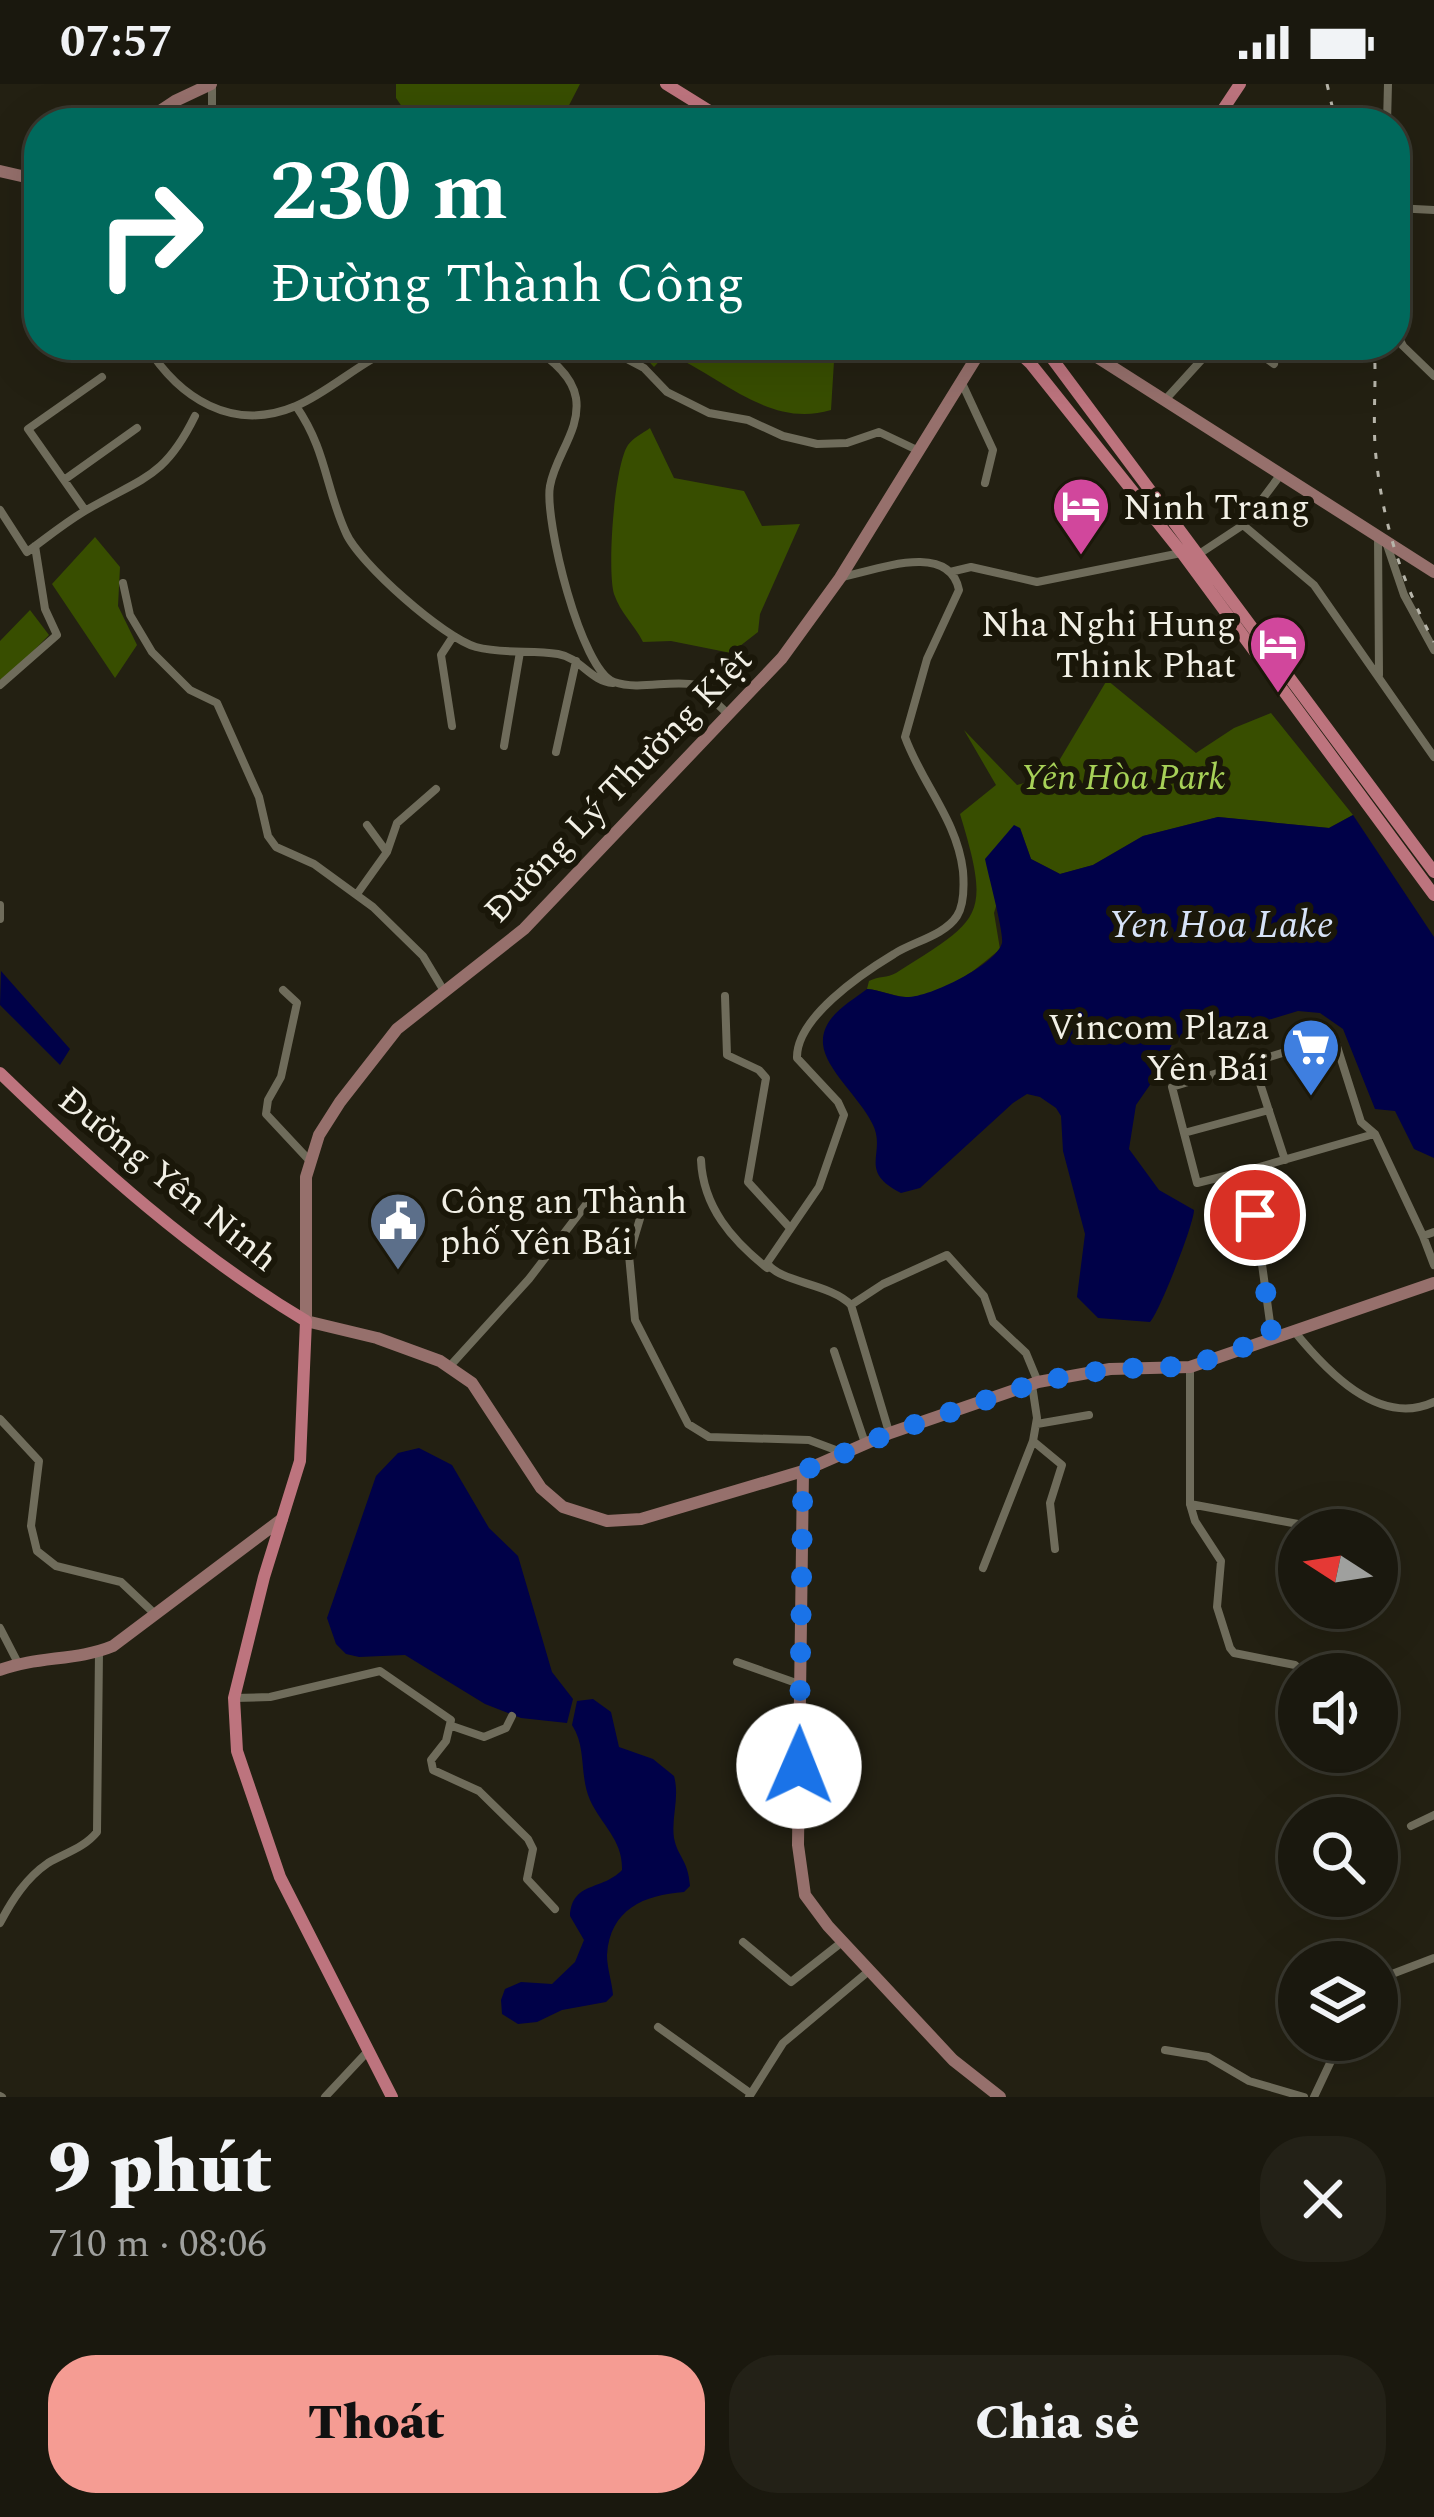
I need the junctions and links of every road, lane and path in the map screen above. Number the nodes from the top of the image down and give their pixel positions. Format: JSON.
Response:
{"nodes":[{"id":1,"x":212,"y":84,"type":"edge"},
{"id":2,"x":666,"y":84,"type":"edge"},
{"id":3,"x":164,"y":108,"type":"edge"},
{"id":4,"x":705,"y":108,"type":"edge"},
{"id":5,"x":1410,"y":353,"type":"edge"},
{"id":6,"x":157,"y":360,"type":"edge"},
{"id":7,"x":370,"y":360,"type":"edge"},
{"id":8,"x":548,"y":360,"type":"edge"},
{"id":9,"x":630,"y":360,"type":"edge"},
{"id":10,"x":974,"y":360,"type":"edge"},
{"id":11,"x":1027,"y":360,"type":"edge"},
{"id":12,"x":1053,"y":360,"type":"edge"},
{"id":13,"x":1102,"y":360,"type":"edge"},
{"id":14,"x":1201,"y":360,"type":"edge"},
{"id":15,"x":1269,"y":360,"type":"edge"},
{"id":16,"x":1274,"y":364,"type":"dead end"},
{"id":17,"x":1434,"y":376,"type":"edge"},
{"id":18,"x":102,"y":377,"type":"dead end"},
{"id":19,"x":960,"y":380,"type":"junction"},
{"id":20,"x":1165,"y":400,"type":"junction"},
{"id":21,"x":296,"y":406,"type":"junction"},
{"id":22,"x":195,"y":416,"type":"dead end"},
{"id":23,"x":137,"y":428,"type":"dead end"},
{"id":24,"x":917,"y":450,"type":"junction"},
{"id":25,"x":1281,"y":474,"type":"junction"},
{"id":26,"x":64,"y":480,"type":"junction"},
{"id":27,"x":986,"y":484,"type":"dead end"},
{"id":28,"x":0,"y":510,"type":"edge"},
{"id":29,"x":85,"y":511,"type":"junction"},
{"id":30,"x":1243,"y":525,"type":"junction"},
{"id":31,"x":1382,"y":538,"type":"junction"},
{"id":32,"x":35,"y":546,"type":"junction"},
{"id":33,"x":1183,"y":553,"type":"junction"},
{"id":34,"x":1199,"y":554,"type":"junction"},
{"id":35,"x":950,"y":572,"type":"junction"},
{"id":36,"x":1434,"y":572,"type":"edge"},
{"id":37,"x":840,"y":578,"type":"junction"},
{"id":38,"x":123,"y":583,"type":"dead end"},
{"id":39,"x":452,"y":638,"type":"junction"},
{"id":40,"x":1434,"y":650,"type":"edge"},
{"id":41,"x":520,"y":652,"type":"junction"},
{"id":42,"x":577,"y":659,"type":"junction"},
{"id":43,"x":1379,"y":676,"type":"junction"},
{"id":44,"x":615,"y":683,"type":"junction"},
{"id":45,"x":0,"y":685,"type":"edge"},
{"id":46,"x":729,"y":716,"type":"junction"},
{"id":47,"x":452,"y":726,"type":"dead end"},
{"id":48,"x":504,"y":746,"type":"dead end"},
{"id":49,"x":556,"y":752,"type":"dead end"},
{"id":50,"x":1434,"y":757,"type":"edge"},
{"id":51,"x":436,"y":789,"type":"dead end"},
{"id":52,"x":367,"y":825,"type":"dead end"},
{"id":53,"x":387,"y":852,"type":"junction"},
{"id":54,"x":1434,"y":872,"type":"edge"},
{"id":55,"x":357,"y":894,"type":"junction"},
{"id":56,"x":1434,"y":895,"type":"edge"},
{"id":57,"x":0,"y":905,"type":"edge"},
{"id":58,"x":0,"y":919,"type":"edge"},
{"id":59,"x":284,"y":990,"type":"dead end"},
{"id":60,"x":443,"y":991,"type":"junction"},
{"id":61,"x":725,"y":997,"type":"dead end"},
{"id":62,"x":1253,"y":1062,"type":"junction"},
{"id":63,"x":0,"y":1073,"type":"edge"},
{"id":64,"x":1269,"y":1110,"type":"junction"},
{"id":65,"x":1184,"y":1133,"type":"junction"},
{"id":66,"x":1375,"y":1134,"type":"junction"},
{"id":67,"x":309,"y":1160,"type":"junction"},
{"id":68,"x":701,"y":1160,"type":"dead end"},
{"id":69,"x":1285,"y":1160,"type":"junction"},
{"id":70,"x":1249,"y":1170,"type":"junction"},
{"id":71,"x":790,"y":1228,"type":"junction"},
{"id":72,"x":1434,"y":1232,"type":"edge"},
{"id":73,"x":1423,"y":1236,"type":"junction"},
{"id":74,"x":1434,"y":1265,"type":"edge"},
{"id":75,"x":768,"y":1268,"type":"junction"},
{"id":76,"x":1434,"y":1282,"type":"edge"},
{"id":77,"x":851,"y":1305,"type":"junction"},
{"id":78,"x":306,"y":1321,"type":"junction"},
{"id":79,"x":1294,"y":1331,"type":"junction"},
{"id":80,"x":1272,"y":1337,"type":"junction"},
{"id":81,"x":834,"y":1352,"type":"dead end"},
{"id":82,"x":1190,"y":1366,"type":"junction"},
{"id":83,"x":449,"y":1368,"type":"junction"},
{"id":84,"x":1035,"y":1384,"type":"junction"},
{"id":85,"x":1434,"y":1402,"type":"edge"},
{"id":86,"x":1089,"y":1415,"type":"dead end"},
{"id":87,"x":0,"y":1419,"type":"edge"},
{"id":88,"x":1037,"y":1424,"type":"junction"},
{"id":89,"x":890,"y":1433,"type":"junction"},
{"id":90,"x":1033,"y":1442,"type":"junction"},
{"id":91,"x":866,"y":1444,"type":"junction"},
{"id":92,"x":844,"y":1454,"type":"junction"},
{"id":93,"x":803,"y":1471,"type":"junction"},
{"id":94,"x":1190,"y":1504,"type":"junction"},
{"id":95,"x":285,"y":1516,"type":"junction"},
{"id":96,"x":1278,"y":1520,"type":"edge"},
{"id":97,"x":1055,"y":1549,"type":"dead end"},
{"id":98,"x":982,"y":1568,"type":"dead end"},
{"id":99,"x":157,"y":1616,"type":"junction"},
{"id":100,"x":0,"y":1628,"type":"edge"},
{"id":101,"x":99,"y":1652,"type":"junction"},
{"id":102,"x":1278,"y":1661,"type":"edge"},
{"id":103,"x":737,"y":1662,"type":"dead end"},
{"id":104,"x":18,"y":1664,"type":"junction"},
{"id":105,"x":0,"y":1670,"type":"edge"},
{"id":106,"x":800,"y":1684,"type":"junction"},
{"id":107,"x":234,"y":1698,"type":"junction"},
{"id":108,"x":512,"y":1716,"type":"dead end"},
{"id":109,"x":452,"y":1726,"type":"junction"},
{"id":110,"x":1434,"y":1815,"type":"edge"},
{"id":111,"x":1411,"y":1826,"type":"dead end"},
{"id":112,"x":555,"y":1909,"type":"dead end"},
{"id":113,"x":0,"y":1923,"type":"edge"},
{"id":114,"x":743,"y":1942,"type":"dead end"},
{"id":115,"x":842,"y":1942,"type":"junction"},
{"id":116,"x":1434,"y":1958,"type":"edge"},
{"id":117,"x":869,"y":1970,"type":"junction"},
{"id":118,"x":1398,"y":1972,"type":"edge"},
{"id":119,"x":658,"y":2027,"type":"dead end"},
{"id":120,"x":370,"y":2049,"type":"junction"},
{"id":121,"x":1165,"y":2050,"type":"dead end"},
{"id":122,"x":1331,"y":2061,"type":"edge"},
{"id":123,"x":750,"y":2095,"type":"edge"},
{"id":124,"x":325,"y":2097,"type":"edge"},
{"id":125,"x":392,"y":2097,"type":"edge"},
{"id":126,"x":1000,"y":2097,"type":"edge"},
{"id":127,"x":1304,"y":2097,"type":"edge"},
{"id":128,"x":1313,"y":2097,"type":"edge"}],
"edges":[{"from":1,"to":3,"type":"main road"},
{"from":2,"to":4,"type":"main road"},
{"from":5,"to":17,"type":"street"},
{"from":6,"to":21,"type":"street"},
{"from":7,"to":21,"type":"street"},
{"from":8,"to":44,"type":"street"},
{"from":9,"to":24,"type":"street"},
{"from":10,"to":19,"type":"main road","name":"Đường Lý Thường Kiệt"},
{"from":11,"to":33,"type":"main road"},
{"from":12,"to":34,"type":"main road"},
{"from":13,"to":20,"type":"main road"},
{"from":14,"to":20,"type":"street"},
{"from":15,"to":16,"type":"street"},
{"from":18,"to":26,"type":"street"},
{"from":19,"to":24,"type":"main road","name":"Đường Lý Thường Kiệt"},
{"from":19,"to":27,"type":"street"},
{"from":20,"to":25,"type":"main road"},
{"from":21,"to":39,"type":"street"},
{"from":22,"to":29,"type":"street"},
{"from":23,"to":26,"type":"street"},
{"from":24,"to":37,"type":"main road","name":"Đường Lý Thường Kiệt"},
{"from":25,"to":30,"type":"street"},
{"from":25,"to":31,"type":"main road"},
{"from":26,"to":29,"type":"street"},
{"from":28,"to":32,"type":"street"},
{"from":29,"to":32,"type":"street"},
{"from":30,"to":34,"type":"street"},
{"from":30,"to":43,"type":"street"},
{"from":31,"to":36,"type":"main road"},
{"from":31,"to":40,"type":"street"},
{"from":31,"to":43,"type":"street"},
{"from":32,"to":45,"type":"street"},
{"from":33,"to":35,"type":"street"},
{"from":33,"to":56,"type":"main road"},
{"from":34,"to":54,"type":"main road"},
{"from":35,"to":37,"type":"street"},
{"from":35,"to":71,"type":"street"},
{"from":37,"to":46,"type":"main road","name":"Đường Lý Thường Kiệt"},
{"from":38,"to":55,"type":"street"},
{"from":39,"to":41,"type":"street"},
{"from":39,"to":47,"type":"street"},
{"from":41,"to":42,"type":"street"},
{"from":41,"to":48,"type":"street"},
{"from":42,"to":44,"type":"street"},
{"from":42,"to":49,"type":"street"},
{"from":43,"to":50,"type":"street"},
{"from":44,"to":46,"type":"street"},
{"from":46,"to":60,"type":"main road","name":"Đường Lý Thường Kiệt"},
{"from":51,"to":53,"type":"street"},
{"from":52,"to":53,"type":"street"},
{"from":53,"to":55,"type":"street"},
{"from":55,"to":60,"type":"street"},
{"from":57,"to":58,"type":"street"},
{"from":59,"to":67,"type":"street"},
{"from":60,"to":67,"type":"main road","name":"Đường Lý Thường Kiệt"},
{"from":61,"to":71,"type":"street"},
{"from":62,"to":64,"type":"street"},
{"from":62,"to":65,"type":"street"},
{"from":62,"to":66,"type":"street"},
{"from":63,"to":78,"type":"main road","name":"Đường Yên Ninh"},
{"from":64,"to":65,"type":"street"},
{"from":64,"to":69,"type":"street"},
{"from":65,"to":70,"type":"street"},
{"from":66,"to":69,"type":"street"},
{"from":66,"to":73,"type":"street"},
{"from":67,"to":78,"type":"main road","name":"Đường Lý Thường Kiệt"},
{"from":68,"to":75,"type":"street"},
{"from":69,"to":70,"type":"street"},
{"from":70,"to":80,"type":"street"},
{"from":71,"to":75,"type":"street"},
{"from":72,"to":73,"type":"street"},
{"from":73,"to":74,"type":"street"},
{"from":75,"to":77,"type":"street"},
{"from":76,"to":79,"type":"main road"},
{"from":77,"to":84,"type":"street"},
{"from":77,"to":89,"type":"street"},
{"from":78,"to":83,"type":"main road"},
{"from":78,"to":95,"type":"main road"},
{"from":79,"to":80,"type":"main road"},
{"from":79,"to":85,"type":"street"},
{"from":80,"to":82,"type":"main road"},
{"from":81,"to":91,"type":"street"},
{"from":82,"to":84,"type":"main road"},
{"from":82,"to":94,"type":"street"},
{"from":83,"to":92,"type":"street"},
{"from":83,"to":93,"type":"main road"},
{"from":84,"to":88,"type":"street"},
{"from":84,"to":89,"type":"main road"},
{"from":86,"to":88,"type":"street"},
{"from":87,"to":99,"type":"street"},
{"from":88,"to":90,"type":"street"},
{"from":89,"to":91,"type":"main road"},
{"from":90,"to":97,"type":"street"},
{"from":90,"to":98,"type":"street"},
{"from":91,"to":92,"type":"main road"},
{"from":92,"to":93,"type":"main road"},
{"from":93,"to":106,"type":"main road"},
{"from":94,"to":96,"type":"street"},
{"from":94,"to":102,"type":"street"},
{"from":95,"to":99,"type":"main road"},
{"from":95,"to":107,"type":"main road"},
{"from":99,"to":101,"type":"main road"},
{"from":100,"to":104,"type":"street"},
{"from":101,"to":104,"type":"main road"},
{"from":101,"to":113,"type":"street"},
{"from":103,"to":106,"type":"street"},
{"from":104,"to":105,"type":"main road"},
{"from":106,"to":115,"type":"main road"},
{"from":107,"to":109,"type":"street"},
{"from":107,"to":120,"type":"main road"},
{"from":108,"to":109,"type":"street"},
{"from":109,"to":112,"type":"street"},
{"from":110,"to":111,"type":"street"},
{"from":114,"to":115,"type":"street"},
{"from":115,"to":117,"type":"main road"},
{"from":116,"to":118,"type":"street"},
{"from":117,"to":123,"type":"street"},
{"from":117,"to":126,"type":"main road"},
{"from":119,"to":123,"type":"street"},
{"from":120,"to":124,"type":"street"},
{"from":120,"to":125,"type":"main road"},
{"from":121,"to":127,"type":"street"},
{"from":122,"to":128,"type":"street"}]}
